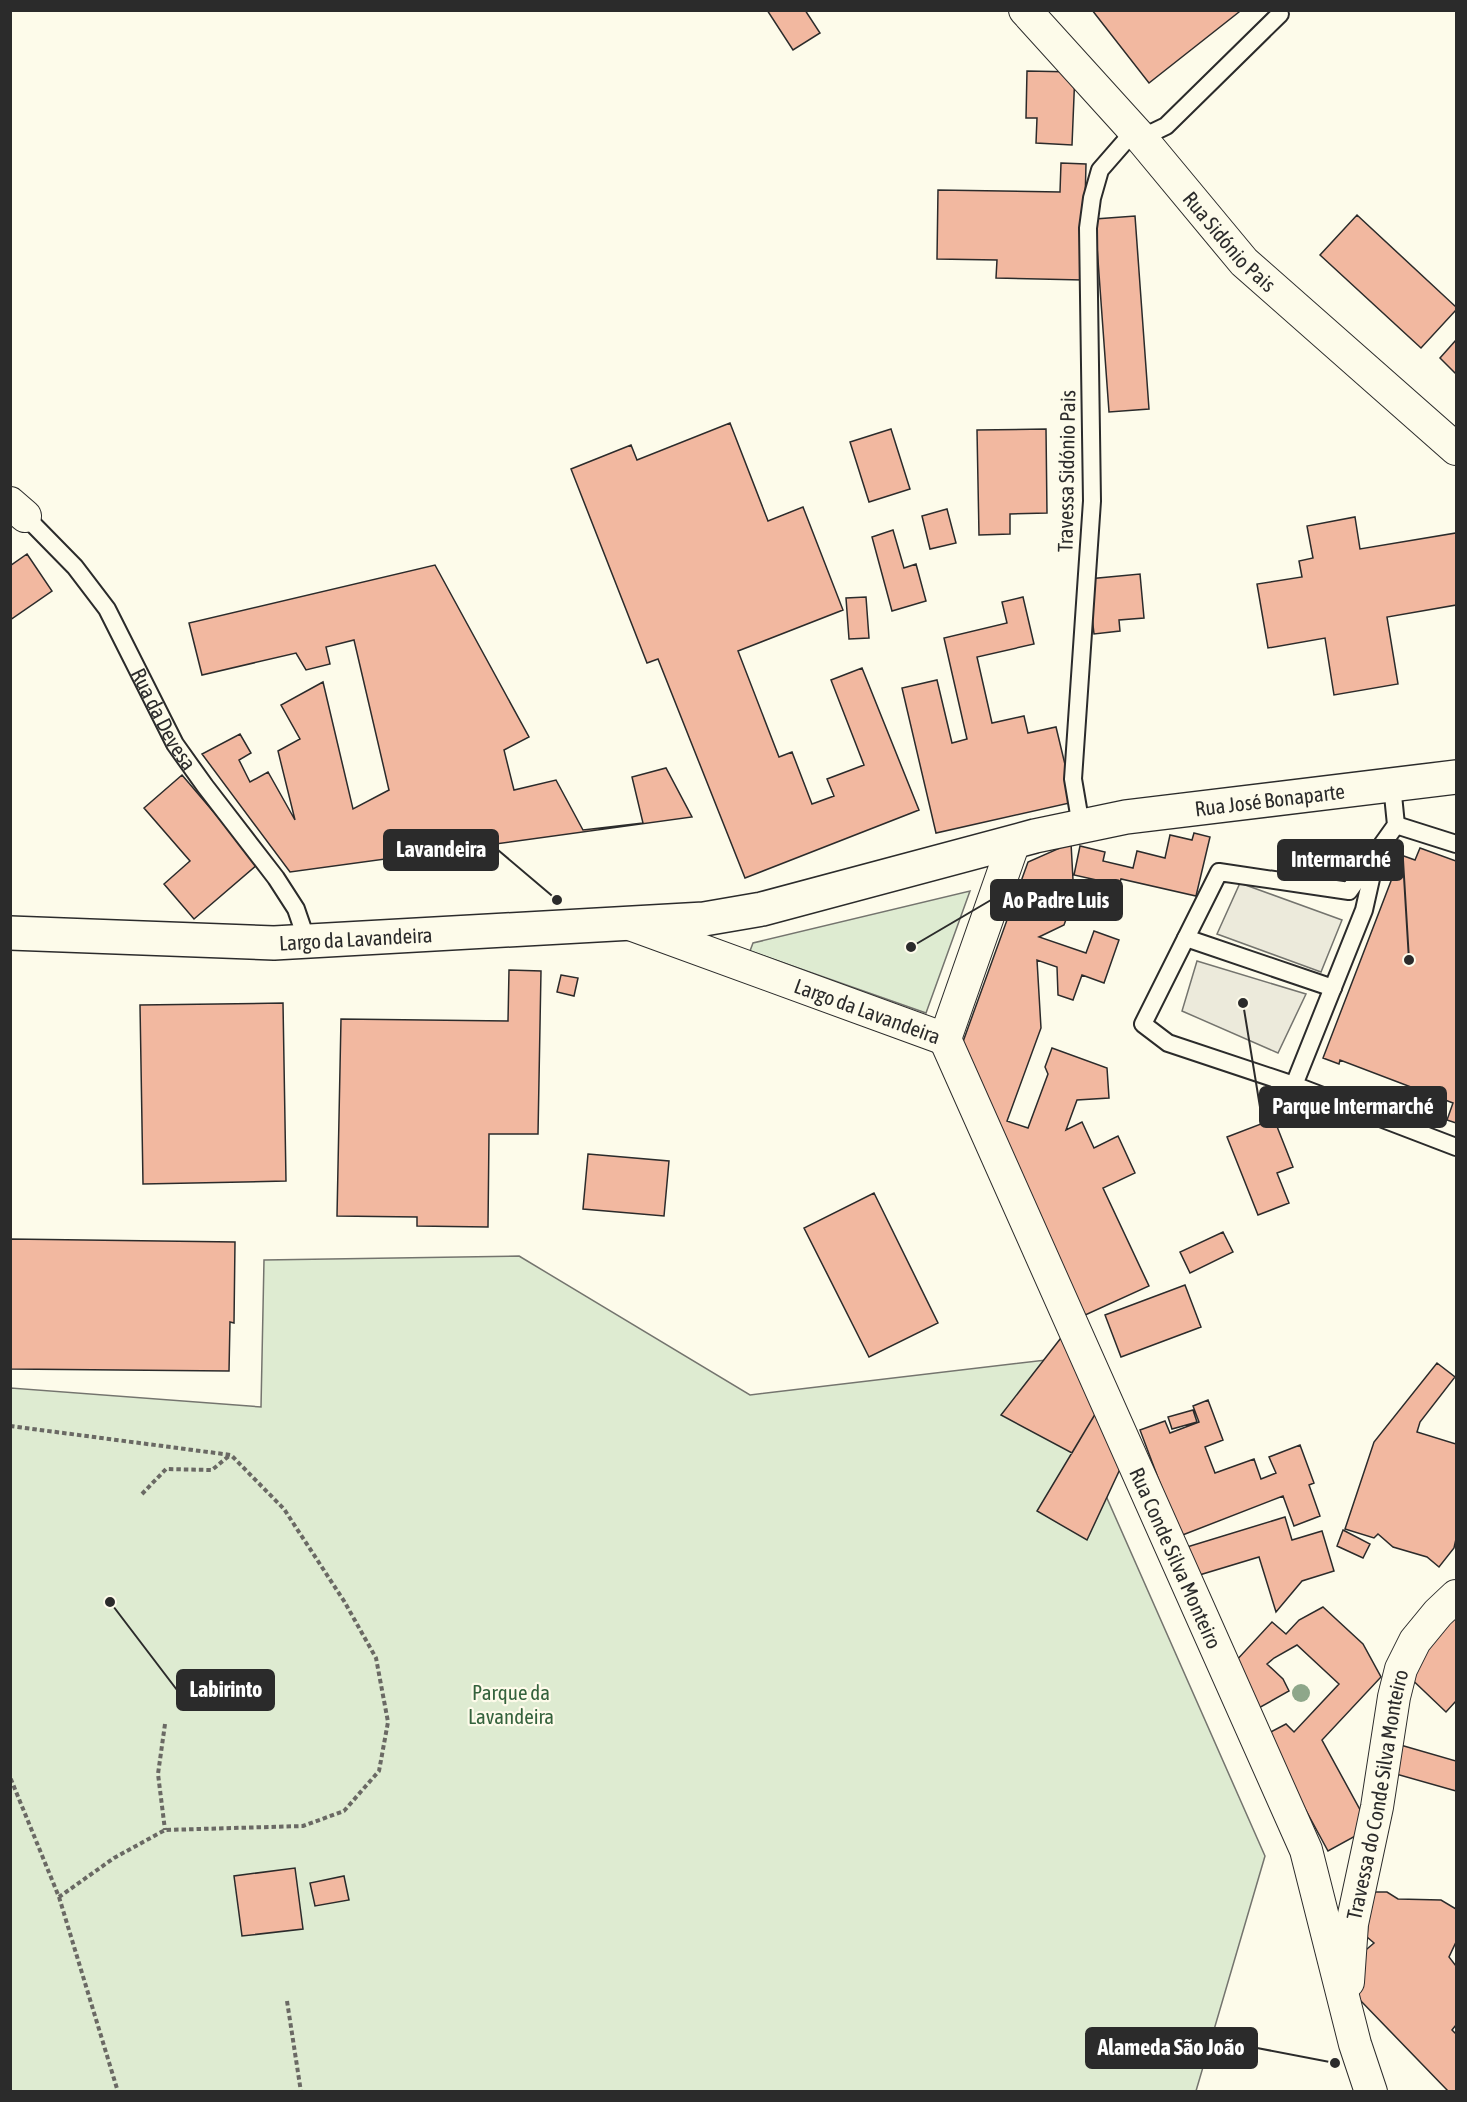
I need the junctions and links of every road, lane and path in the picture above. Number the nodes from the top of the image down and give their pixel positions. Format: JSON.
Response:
{"nodes":[{"id":1,"x":1025,"y":10,"type":"edge"},
{"id":2,"x":1280,"y":14,"type":"dead end"},
{"id":3,"x":1138,"y":134,"type":"junction"},
{"id":4,"x":1456,"y":449,"type":"edge"},
{"id":5,"x":18,"y":510,"type":"edge"},
{"id":6,"x":1456,"y":777,"type":"edge"},
{"id":7,"x":1392,"y":785,"type":"junction"},
{"id":8,"x":1396,"y":825,"type":"junction"},
{"id":9,"x":1081,"y":826,"type":"junction"},
{"id":10,"x":1014,"y":842,"type":"junction"},
{"id":11,"x":1456,"y":844,"type":"edge"},
{"id":12,"x":1377,"y":852,"type":"junction"},
{"id":13,"x":627,"y":923,"type":"junction"},
{"id":14,"x":10,"y":933,"type":"edge"},
{"id":15,"x":1186,"y":938,"type":"junction"},
{"id":16,"x":307,"y":941,"type":"junction"},
{"id":17,"x":1333,"y":988,"type":"junction"},
{"id":18,"x":945,"y":1039,"type":"junction"},
{"id":19,"x":1294,"y":1085,"type":"junction"},
{"id":20,"x":1456,"y":1147,"type":"edge"},
{"id":21,"x":10,"y":1426,"type":"edge"},
{"id":22,"x":231,"y":1455,"type":"junction"},
{"id":23,"x":142,"y":1494,"type":"dead end"},
{"id":24,"x":1456,"y":1596,"type":"edge"},
{"id":25,"x":165,"y":1724,"type":"dead end"},
{"id":26,"x":10,"y":1778,"type":"edge"},
{"id":27,"x":165,"y":1830,"type":"junction"},
{"id":28,"x":59,"y":1897,"type":"junction"},
{"id":29,"x":287,"y":2001,"type":"dead end"},
{"id":30,"x":1347,"y":2010,"type":"junction"},
{"id":31,"x":118,"y":2091,"type":"edge"},
{"id":32,"x":301,"y":2091,"type":"edge"},
{"id":33,"x":1371,"y":2091,"type":"edge"}],
"edges":[{"from":1,"to":3,"type":"street","name":"Rua Sidónio Pais"},
{"from":2,"to":3,"type":"lane"},
{"from":3,"to":4,"type":"street","name":"Rua Sidónio Pais"},
{"from":3,"to":9,"type":"lane","name":"Travessa Sidónio Pais"},
{"from":5,"to":16,"type":"lane","name":"Rua da Devesa"},
{"from":6,"to":7,"type":"main road","name":"Rua José Bonaparte"},
{"from":7,"to":8,"type":"lane"},
{"from":7,"to":9,"type":"main road","name":"Rua José Bonaparte"},
{"from":8,"to":11,"type":"lane"},
{"from":8,"to":12,"type":"lane"},
{"from":9,"to":10,"type":"main road","name":"Largo da Lavandeira"},
{"from":10,"to":13,"type":"main road","name":"Largo da Lavandeira"},
{"from":10,"to":18,"type":"street","name":"Largo da Lavandeira"},
{"from":12,"to":15,"type":"lane"},
{"from":12,"to":17,"type":"lane"},
{"from":13,"to":16,"type":"main road","name":"Largo da Lavandeira"},
{"from":13,"to":18,"type":"street","name":"Largo da Lavandeira"},
{"from":14,"to":16,"type":"main road","name":"Largo da Lavandeira"},
{"from":15,"to":17,"type":"lane"},
{"from":15,"to":19,"type":"lane"},
{"from":17,"to":19,"type":"lane"},
{"from":18,"to":30,"type":"street","name":"Rua Conde Silva Monteiro"},
{"from":19,"to":20,"type":"lane"},
{"from":21,"to":22,"type":"path"},
{"from":22,"to":23,"type":"path"},
{"from":22,"to":27,"type":"path"},
{"from":24,"to":30,"type":"street","name":"Travessa do Conde Silva Monteiro"},
{"from":25,"to":27,"type":"path"},
{"from":26,"to":28,"type":"path"},
{"from":27,"to":28,"type":"path"},
{"from":28,"to":31,"type":"path"},
{"from":29,"to":32,"type":"path"},
{"from":30,"to":33,"type":"street","name":"Rua Conde Silva Monteiro"}]}
